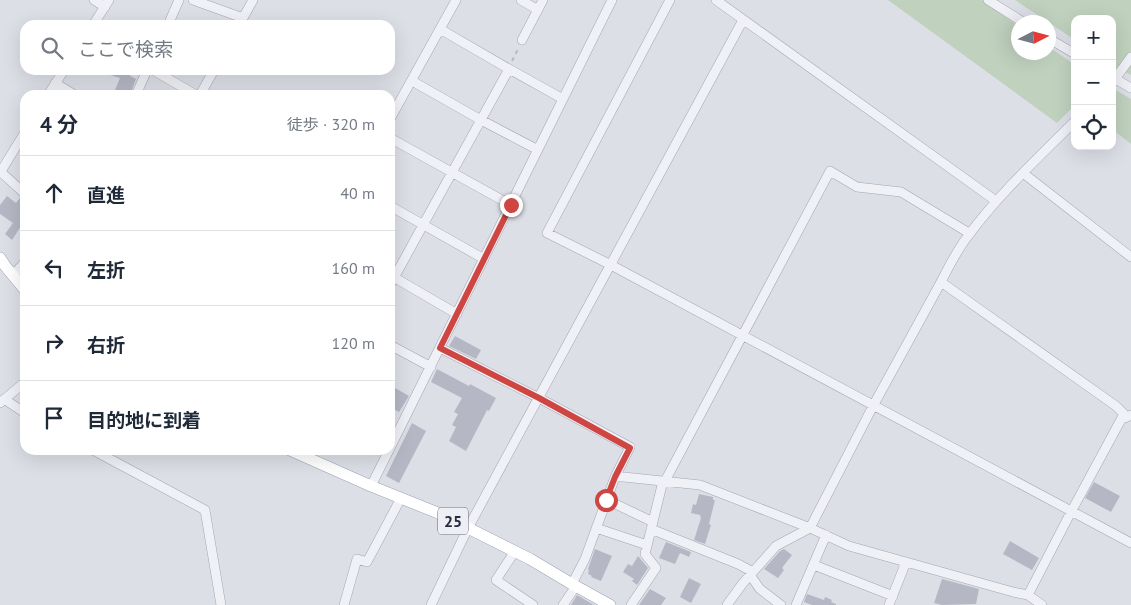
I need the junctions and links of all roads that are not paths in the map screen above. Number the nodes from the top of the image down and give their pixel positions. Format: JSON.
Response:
{"nodes":[{"id":1,"x":94,"y":0,"type":"edge"},
{"id":2,"x":179,"y":0,"type":"edge"},
{"id":3,"x":193,"y":0,"type":"edge"},
{"id":4,"x":253,"y":0,"type":"edge"},
{"id":5,"x":456,"y":0,"type":"edge"},
{"id":6,"x":522,"y":0,"type":"edge"},
{"id":7,"x":543,"y":0,"type":"edge"},
{"id":8,"x":612,"y":0,"type":"edge"},
{"id":9,"x":670,"y":0,"type":"edge"},
{"id":10,"x":716,"y":0,"type":"edge"},
{"id":11,"x":988,"y":0,"type":"edge"},
{"id":12,"x":107,"y":3,"type":"edge"},
{"id":13,"x":538,"y":10,"type":"junction"},
{"id":14,"x":1012,"y":15,"type":"edge"},
{"id":15,"x":96,"y":20,"type":"edge"},
{"id":16,"x":170,"y":20,"type":"edge"},
{"id":17,"x":239,"y":20,"type":"edge"},
{"id":18,"x":242,"y":20,"type":"edge"},
{"id":19,"x":743,"y":20,"type":"junction"},
{"id":20,"x":440,"y":29,"type":"junction"},
{"id":21,"x":522,"y":40,"type":"road end"},
{"id":22,"x":1056,"y":43,"type":"edge"},
{"id":23,"x":1071,"y":52,"type":"edge"},
{"id":24,"x":1131,"y":57,"type":"edge"},
{"id":25,"x":509,"y":69,"type":"junction"},
{"id":26,"x":61,"y":75,"type":"edge"},
{"id":27,"x":144,"y":75,"type":"edge"},
{"id":28,"x":154,"y":75,"type":"edge"},
{"id":29,"x":211,"y":75,"type":"edge"},
{"id":30,"x":1116,"y":75,"type":"edge"},
{"id":31,"x":1116,"y":80,"type":"edge"},
{"id":32,"x":412,"y":81,"type":"junction"},
{"id":33,"x":55,"y":83,"type":"junction"},
{"id":34,"x":1131,"y":88,"type":"edge"},
{"id":35,"x":51,"y":90,"type":"edge"},
{"id":36,"x":67,"y":90,"type":"edge"},
{"id":37,"x":138,"y":90,"type":"edge"},
{"id":38,"x":186,"y":90,"type":"edge"},
{"id":39,"x":203,"y":90,"type":"edge"},
{"id":40,"x":563,"y":99,"type":"junction"},
{"id":41,"x":395,"y":110,"type":"edge"},
{"id":42,"x":481,"y":120,"type":"junction"},
{"id":43,"x":1071,"y":125,"type":"edge"},
{"id":44,"x":20,"y":140,"type":"edge"},
{"id":45,"x":395,"y":141,"type":"edge"},
{"id":46,"x":538,"y":150,"type":"junction"},
{"id":47,"x":0,"y":172,"type":"edge"},
{"id":48,"x":452,"y":173,"type":"junction"},
{"id":49,"x":1024,"y":173,"type":"junction"},
{"id":50,"x":20,"y":190,"type":"edge"},
{"id":51,"x":996,"y":201,"type":"junction"},
{"id":52,"x":511,"y":205,"type":"junction"},
{"id":53,"x":395,"y":209,"type":"edge"},
{"id":54,"x":423,"y":225,"type":"junction"},
{"id":55,"x":969,"y":233,"type":"junction"},
{"id":56,"x":1131,"y":257,"type":"edge"},
{"id":57,"x":0,"y":258,"type":"edge"},
{"id":58,"x":484,"y":259,"type":"junction"},
{"id":59,"x":611,"y":265,"type":"junction"},
{"id":60,"x":20,"y":267,"type":"edge"},
{"id":61,"x":395,"y":272,"type":"edge"},
{"id":62,"x":13,"y":275,"type":"junction"},
{"id":63,"x":395,"y":281,"type":"edge"},
{"id":64,"x":942,"y":282,"type":"junction"},
{"id":65,"x":20,"y":284,"type":"edge"},
{"id":66,"x":457,"y":314,"type":"junction"},
{"id":67,"x":742,"y":336,"type":"junction"},
{"id":68,"x":395,"y":348,"type":"edge"},
{"id":69,"x":440,"y":348,"type":"junction"},
{"id":70,"x":431,"y":367,"type":"junction"},
{"id":71,"x":20,"y":386,"type":"edge"},
{"id":72,"x":539,"y":398,"type":"junction"},
{"id":73,"x":2,"y":401,"type":"edge"},
{"id":74,"x":873,"y":406,"type":"junction"},
{"id":75,"x":20,"y":410,"type":"edge"},
{"id":76,"x":1128,"y":414,"type":"edge"},
{"id":77,"x":395,"y":439,"type":"edge"},
{"id":78,"x":102,"y":455,"type":"edge"},
{"id":79,"x":311,"y":455,"type":"edge"},
{"id":80,"x":387,"y":455,"type":"edge"},
{"id":81,"x":615,"y":477,"type":"junction"},
{"id":82,"x":664,"y":481,"type":"junction"},
{"id":83,"x":371,"y":486,"type":"junction"},
{"id":84,"x":401,"y":498,"type":"junction"},
{"id":85,"x":606,"y":500,"type":"junction"},
{"id":86,"x":1071,"y":512,"type":"junction"},
{"id":87,"x":652,"y":525,"type":"junction"},
{"id":88,"x":468,"y":528,"type":"junction"},
{"id":89,"x":596,"y":528,"type":"junction"},
{"id":90,"x":810,"y":528,"type":"junction"},
{"id":91,"x":826,"y":535,"type":"junction"},
{"id":92,"x":1131,"y":543,"type":"edge"},
{"id":93,"x":647,"y":545,"type":"junction"},
{"id":94,"x":514,"y":551,"type":"junction"},
{"id":95,"x":906,"y":562,"type":"junction"},
{"id":96,"x":814,"y":564,"type":"junction"},
{"id":97,"x":751,"y":574,"type":"junction"},
{"id":98,"x":574,"y":585,"type":"junction"},
{"id":99,"x":1034,"y":601,"type":"edge"},
{"id":100,"x":890,"y":603,"type":"edge"},
{"id":101,"x":221,"y":605,"type":"edge"},
{"id":102,"x":344,"y":605,"type":"edge"},
{"id":103,"x":431,"y":605,"type":"edge"},
{"id":104,"x":533,"y":605,"type":"edge"},
{"id":105,"x":564,"y":605,"type":"edge"},
{"id":106,"x":610,"y":605,"type":"edge"},
{"id":107,"x":631,"y":605,"type":"edge"},
{"id":108,"x":727,"y":605,"type":"edge"},
{"id":109,"x":781,"y":605,"type":"edge"},
{"id":110,"x":796,"y":605,"type":"edge"}],
"edges":[{"from":1,"to":12,"type":"street"},
{"from":2,"to":16,"type":"street"},
{"from":3,"to":17,"type":"street"},
{"from":4,"to":18,"type":"street"},
{"from":5,"to":20,"type":"street"},
{"from":6,"to":13,"type":"street"},
{"from":7,"to":13,"type":"street"},
{"from":8,"to":40,"type":"street"},
{"from":9,"to":59,"type":"street"},
{"from":10,"to":19,"type":"street"},
{"from":11,"to":14,"type":"street"},
{"from":12,"to":15,"type":"street"},
{"from":13,"to":21,"type":"street"},
{"from":19,"to":51,"type":"street"},
{"from":19,"to":59,"type":"street"},
{"from":20,"to":25,"type":"street"},
{"from":20,"to":32,"type":"street"},
{"from":22,"to":23,"type":"street"},
{"from":24,"to":30,"type":"street"},
{"from":25,"to":40,"type":"street"},
{"from":25,"to":42,"type":"street"},
{"from":26,"to":33,"type":"street"},
{"from":27,"to":37,"type":"street"},
{"from":28,"to":38,"type":"street"},
{"from":29,"to":39,"type":"street"},
{"from":31,"to":34,"type":"street"},
{"from":32,"to":41,"type":"street"},
{"from":32,"to":42,"type":"street"},
{"from":33,"to":35,"type":"street"},
{"from":33,"to":36,"type":"street"},
{"from":40,"to":46,"type":"street"},
{"from":42,"to":46,"type":"street"},
{"from":42,"to":48,"type":"street"},
{"from":43,"to":49,"type":"street"},
{"from":44,"to":47,"type":"street"},
{"from":45,"to":48,"type":"street"},
{"from":46,"to":52,"type":"street"},
{"from":47,"to":50,"type":"street"},
{"from":48,"to":52,"type":"street"},
{"from":48,"to":54,"type":"street"},
{"from":49,"to":51,"type":"street"},
{"from":49,"to":56,"type":"street"},
{"from":51,"to":55,"type":"street"},
{"from":52,"to":58,"type":"street"},
{"from":53,"to":54,"type":"street"},
{"from":54,"to":58,"type":"street"},
{"from":54,"to":61,"type":"street"},
{"from":55,"to":64,"type":"street"},
{"from":55,"to":67,"type":"street"},
{"from":57,"to":62,"type":"main road"},
{"from":58,"to":66,"type":"street"},
{"from":59,"to":67,"type":"street"},
{"from":59,"to":72,"type":"street"},
{"from":60,"to":62,"type":"street"},
{"from":62,"to":65,"type":"main road"},
{"from":63,"to":66,"type":"street"},
{"from":64,"to":74,"type":"street"},
{"from":64,"to":76,"type":"street"},
{"from":66,"to":69,"type":"street"},
{"from":67,"to":74,"type":"street"},
{"from":67,"to":82,"type":"street"},
{"from":68,"to":70,"type":"street"},
{"from":69,"to":70,"type":"street"},
{"from":69,"to":72,"type":"street"},
{"from":70,"to":77,"type":"street"},
{"from":71,"to":73,"type":"street"},
{"from":72,"to":81,"type":"street"},
{"from":72,"to":88,"type":"street"},
{"from":73,"to":75,"type":"street"},
{"from":74,"to":86,"type":"street"},
{"from":74,"to":90,"type":"street"},
{"from":76,"to":86,"type":"street"},
{"from":78,"to":101,"type":"street"},
{"from":79,"to":83,"type":"main road","number":"25"},
{"from":80,"to":83,"type":"street"},
{"from":81,"to":82,"type":"street"},
{"from":81,"to":85,"type":"street"},
{"from":82,"to":87,"type":"street"},
{"from":82,"to":90,"type":"street"},
{"from":83,"to":84,"type":"main road","number":"25"},
{"from":84,"to":88,"type":"main road","number":"25"},
{"from":84,"to":102,"type":"street"},
{"from":85,"to":87,"type":"street"},
{"from":85,"to":89,"type":"street"},
{"from":86,"to":92,"type":"street"},
{"from":86,"to":99,"type":"street"},
{"from":87,"to":93,"type":"street"},
{"from":87,"to":97,"type":"street"},
{"from":88,"to":94,"type":"main road","number":"25"},
{"from":88,"to":103,"type":"street"},
{"from":89,"to":93,"type":"street"},
{"from":89,"to":98,"type":"street"},
{"from":90,"to":91,"type":"street"},
{"from":90,"to":97,"type":"street"},
{"from":91,"to":95,"type":"street"},
{"from":91,"to":96,"type":"street"},
{"from":93,"to":107,"type":"street"},
{"from":94,"to":98,"type":"main road","number":"25"},
{"from":94,"to":104,"type":"street"},
{"from":95,"to":99,"type":"street"},
{"from":95,"to":100,"type":"street"},
{"from":96,"to":100,"type":"street"},
{"from":96,"to":110,"type":"street"},
{"from":97,"to":108,"type":"street"},
{"from":97,"to":109,"type":"street"},
{"from":98,"to":105,"type":"street"},
{"from":98,"to":106,"type":"main road","number":"25"}]}
